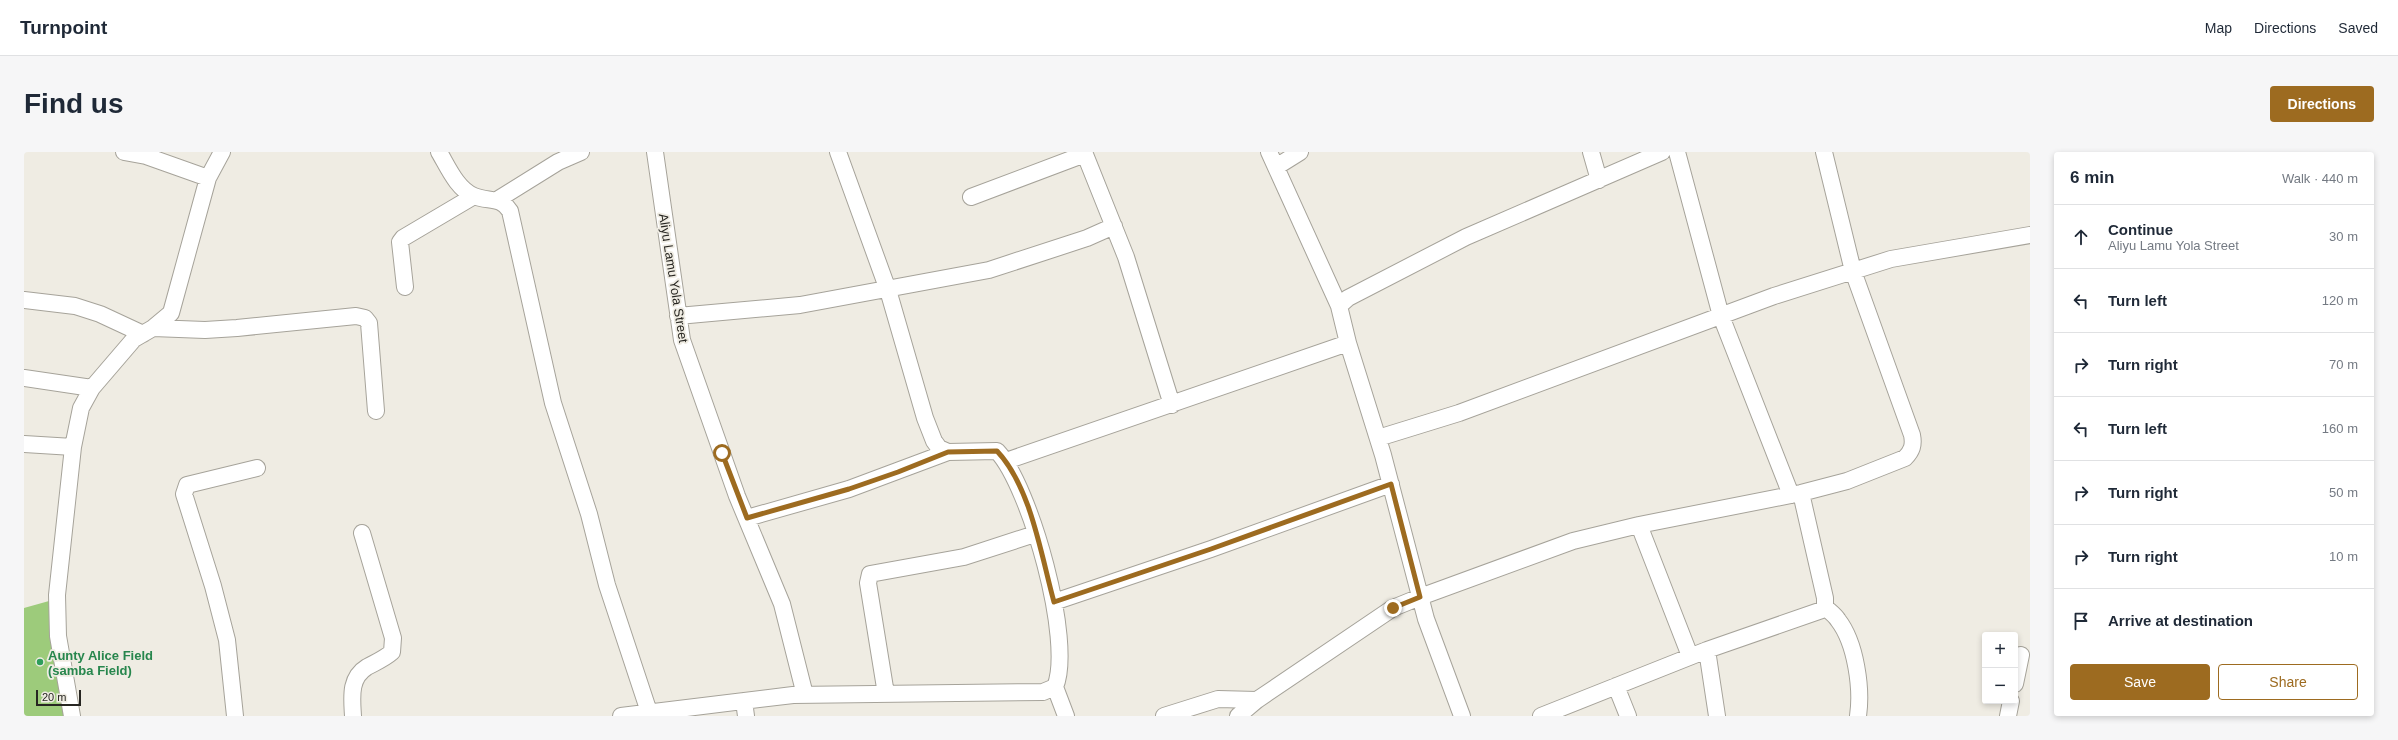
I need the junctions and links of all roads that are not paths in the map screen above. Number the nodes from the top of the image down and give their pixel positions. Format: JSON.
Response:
{"nodes":[{"id":1,"x":124,"y":152,"type":"edge"},
{"id":2,"x":222,"y":152,"type":"edge"},
{"id":3,"x":439,"y":152,"type":"edge"},
{"id":4,"x":581,"y":152,"type":"edge"},
{"id":5,"x":655,"y":152,"type":"edge"},
{"id":6,"x":838,"y":152,"type":"edge"},
{"id":7,"x":1269,"y":152,"type":"edge"},
{"id":8,"x":1300,"y":152,"type":"edge"},
{"id":9,"x":1591,"y":152,"type":"edge"},
{"id":10,"x":1662,"y":152,"type":"edge"},
{"id":11,"x":1677,"y":152,"type":"edge"},
{"id":12,"x":1824,"y":152,"type":"edge"},
{"id":13,"x":1084,"y":153,"type":"edge"},
{"id":14,"x":1276,"y":168,"type":"junction"},
{"id":15,"x":208,"y":178,"type":"junction"},
{"id":16,"x":1599,"y":180,"type":"junction"},
{"id":17,"x":474,"y":196,"type":"junction"},
{"id":18,"x":971,"y":197,"type":"dead end"},
{"id":19,"x":497,"y":200,"type":"junction"},
{"id":20,"x":1114,"y":226,"type":"junction"},
{"id":21,"x":2030,"y":235,"type":"edge"},
{"id":22,"x":1853,"y":271,"type":"junction"},
{"id":23,"x":405,"y":287,"type":"dead end"},
{"id":24,"x":888,"y":290,"type":"junction"},
{"id":25,"x":24,"y":300,"type":"edge"},
{"id":26,"x":1339,"y":306,"type":"junction"},
{"id":27,"x":678,"y":316,"type":"junction"},
{"id":28,"x":1721,"y":316,"type":"junction"},
{"id":29,"x":148,"y":331,"type":"junction"},
{"id":30,"x":1348,"y":343,"type":"junction"},
{"id":31,"x":24,"y":378,"type":"edge"},
{"id":32,"x":92,"y":388,"type":"junction"},
{"id":33,"x":1172,"y":405,"type":"junction"},
{"id":34,"x":376,"y":412,"type":"dead end"},
{"id":35,"x":1378,"y":438,"type":"junction"},
{"id":36,"x":24,"y":444,"type":"edge"},
{"id":37,"x":73,"y":447,"type":"junction"},
{"id":38,"x":948,"y":452,"type":"junction"},
{"id":39,"x":1006,"y":461,"type":"junction"},
{"id":40,"x":257,"y":468,"type":"dead end"},
{"id":41,"x":1391,"y":484,"type":"junction"},
{"id":42,"x":1796,"y":494,"type":"junction"},
{"id":43,"x":747,"y":518,"type":"junction"},
{"id":44,"x":1639,"y":525,"type":"junction"},
{"id":45,"x":362,"y":533,"type":"dead end"},
{"id":46,"x":1035,"y":534,"type":"junction"},
{"id":47,"x":1420,"y":597,"type":"junction"},
{"id":48,"x":1054,"y":602,"type":"junction"},
{"id":49,"x":1825,"y":607,"type":"junction"},
{"id":50,"x":1707,"y":650,"type":"junction"},
{"id":51,"x":2021,"y":654,"type":"dead end"},
{"id":52,"x":1690,"y":656,"type":"junction"},
{"id":53,"x":2018,"y":669,"type":"edge"},
{"id":54,"x":1616,"y":686,"type":"junction"},
{"id":55,"x":1055,"y":687,"type":"junction"},
{"id":56,"x":886,"y":694,"type":"junction"},
{"id":57,"x":805,"y":695,"type":"junction"},
{"id":58,"x":1257,"y":700,"type":"junction"},
{"id":59,"x":2010,"y":704,"type":"edge"},
{"id":60,"x":745,"y":708,"type":"edge"},
{"id":61,"x":649,"y":712,"type":"junction"},
{"id":62,"x":72,"y":716,"type":"edge"},
{"id":63,"x":235,"y":716,"type":"edge"},
{"id":64,"x":353,"y":716,"type":"edge"},
{"id":65,"x":621,"y":716,"type":"edge"},
{"id":66,"x":1066,"y":716,"type":"edge"},
{"id":67,"x":1164,"y":716,"type":"edge"},
{"id":68,"x":1238,"y":716,"type":"edge"},
{"id":69,"x":1462,"y":716,"type":"edge"},
{"id":70,"x":1541,"y":716,"type":"edge"},
{"id":71,"x":1628,"y":716,"type":"edge"},
{"id":72,"x":1717,"y":716,"type":"edge"},
{"id":73,"x":1858,"y":716,"type":"edge"},
{"id":74,"x":2008,"y":716,"type":"edge"}],
"edges":[{"from":1,"to":15,"type":"street"},
{"from":2,"to":15,"type":"street"},
{"from":3,"to":17,"type":"street"},
{"from":4,"to":19,"type":"street"},
{"from":5,"to":27,"type":"street","name":"Aliyu Lamu Yola Street"},
{"from":6,"to":24,"type":"street"},
{"from":7,"to":14,"type":"street"},
{"from":8,"to":14,"type":"street"},
{"from":9,"to":16,"type":"street"},
{"from":10,"to":16,"type":"street"},
{"from":11,"to":28,"type":"street"},
{"from":12,"to":22,"type":"street"},
{"from":13,"to":18,"type":"street"},
{"from":13,"to":20,"type":"street"},
{"from":14,"to":26,"type":"street"},
{"from":15,"to":29,"type":"street"},
{"from":16,"to":26,"type":"street"},
{"from":17,"to":19,"type":"street"},
{"from":17,"to":23,"type":"street"},
{"from":19,"to":61,"type":"street"},
{"from":20,"to":24,"type":"street"},
{"from":20,"to":33,"type":"street"},
{"from":21,"to":22,"type":"street"},
{"from":22,"to":28,"type":"street"},
{"from":22,"to":42,"type":"street"},
{"from":24,"to":27,"type":"street"},
{"from":24,"to":38,"type":"street"},
{"from":25,"to":29,"type":"street"},
{"from":26,"to":30,"type":"street"},
{"from":27,"to":43,"type":"street","name":"Aliyu Lamu Yola Street"},
{"from":28,"to":35,"type":"street"},
{"from":28,"to":42,"type":"street"},
{"from":29,"to":32,"type":"street"},
{"from":29,"to":34,"type":"street"},
{"from":30,"to":33,"type":"street"},
{"from":30,"to":35,"type":"street"},
{"from":31,"to":32,"type":"street"},
{"from":32,"to":37,"type":"street"},
{"from":33,"to":39,"type":"street"},
{"from":35,"to":41,"type":"street"},
{"from":36,"to":37,"type":"street"},
{"from":37,"to":62,"type":"street"},
{"from":38,"to":39,"type":"street"},
{"from":38,"to":43,"type":"street"},
{"from":39,"to":46,"type":"street"},
{"from":40,"to":63,"type":"street"},
{"from":41,"to":47,"type":"street"},
{"from":41,"to":48,"type":"street"},
{"from":42,"to":44,"type":"street"},
{"from":42,"to":49,"type":"street"},
{"from":43,"to":57,"type":"street","name":"Aliyu Lamu Yola Street"},
{"from":44,"to":47,"type":"street"},
{"from":44,"to":52,"type":"street"},
{"from":45,"to":64,"type":"street"},
{"from":46,"to":48,"type":"street"},
{"from":46,"to":56,"type":"street"},
{"from":47,"to":58,"type":"street"},
{"from":47,"to":69,"type":"street"},
{"from":48,"to":55,"type":"street"},
{"from":49,"to":50,"type":"street"},
{"from":49,"to":73,"type":"street"},
{"from":50,"to":52,"type":"street"},
{"from":50,"to":72,"type":"street"},
{"from":51,"to":53,"type":"street"},
{"from":52,"to":54,"type":"street"},
{"from":54,"to":70,"type":"street"},
{"from":54,"to":71,"type":"street"},
{"from":55,"to":56,"type":"street"},
{"from":55,"to":66,"type":"street"},
{"from":56,"to":57,"type":"street"},
{"from":57,"to":60,"type":"street"},
{"from":58,"to":67,"type":"street"},
{"from":58,"to":68,"type":"street"},
{"from":59,"to":74,"type":"street"},
{"from":60,"to":61,"type":"street"},
{"from":61,"to":65,"type":"street"}]}
